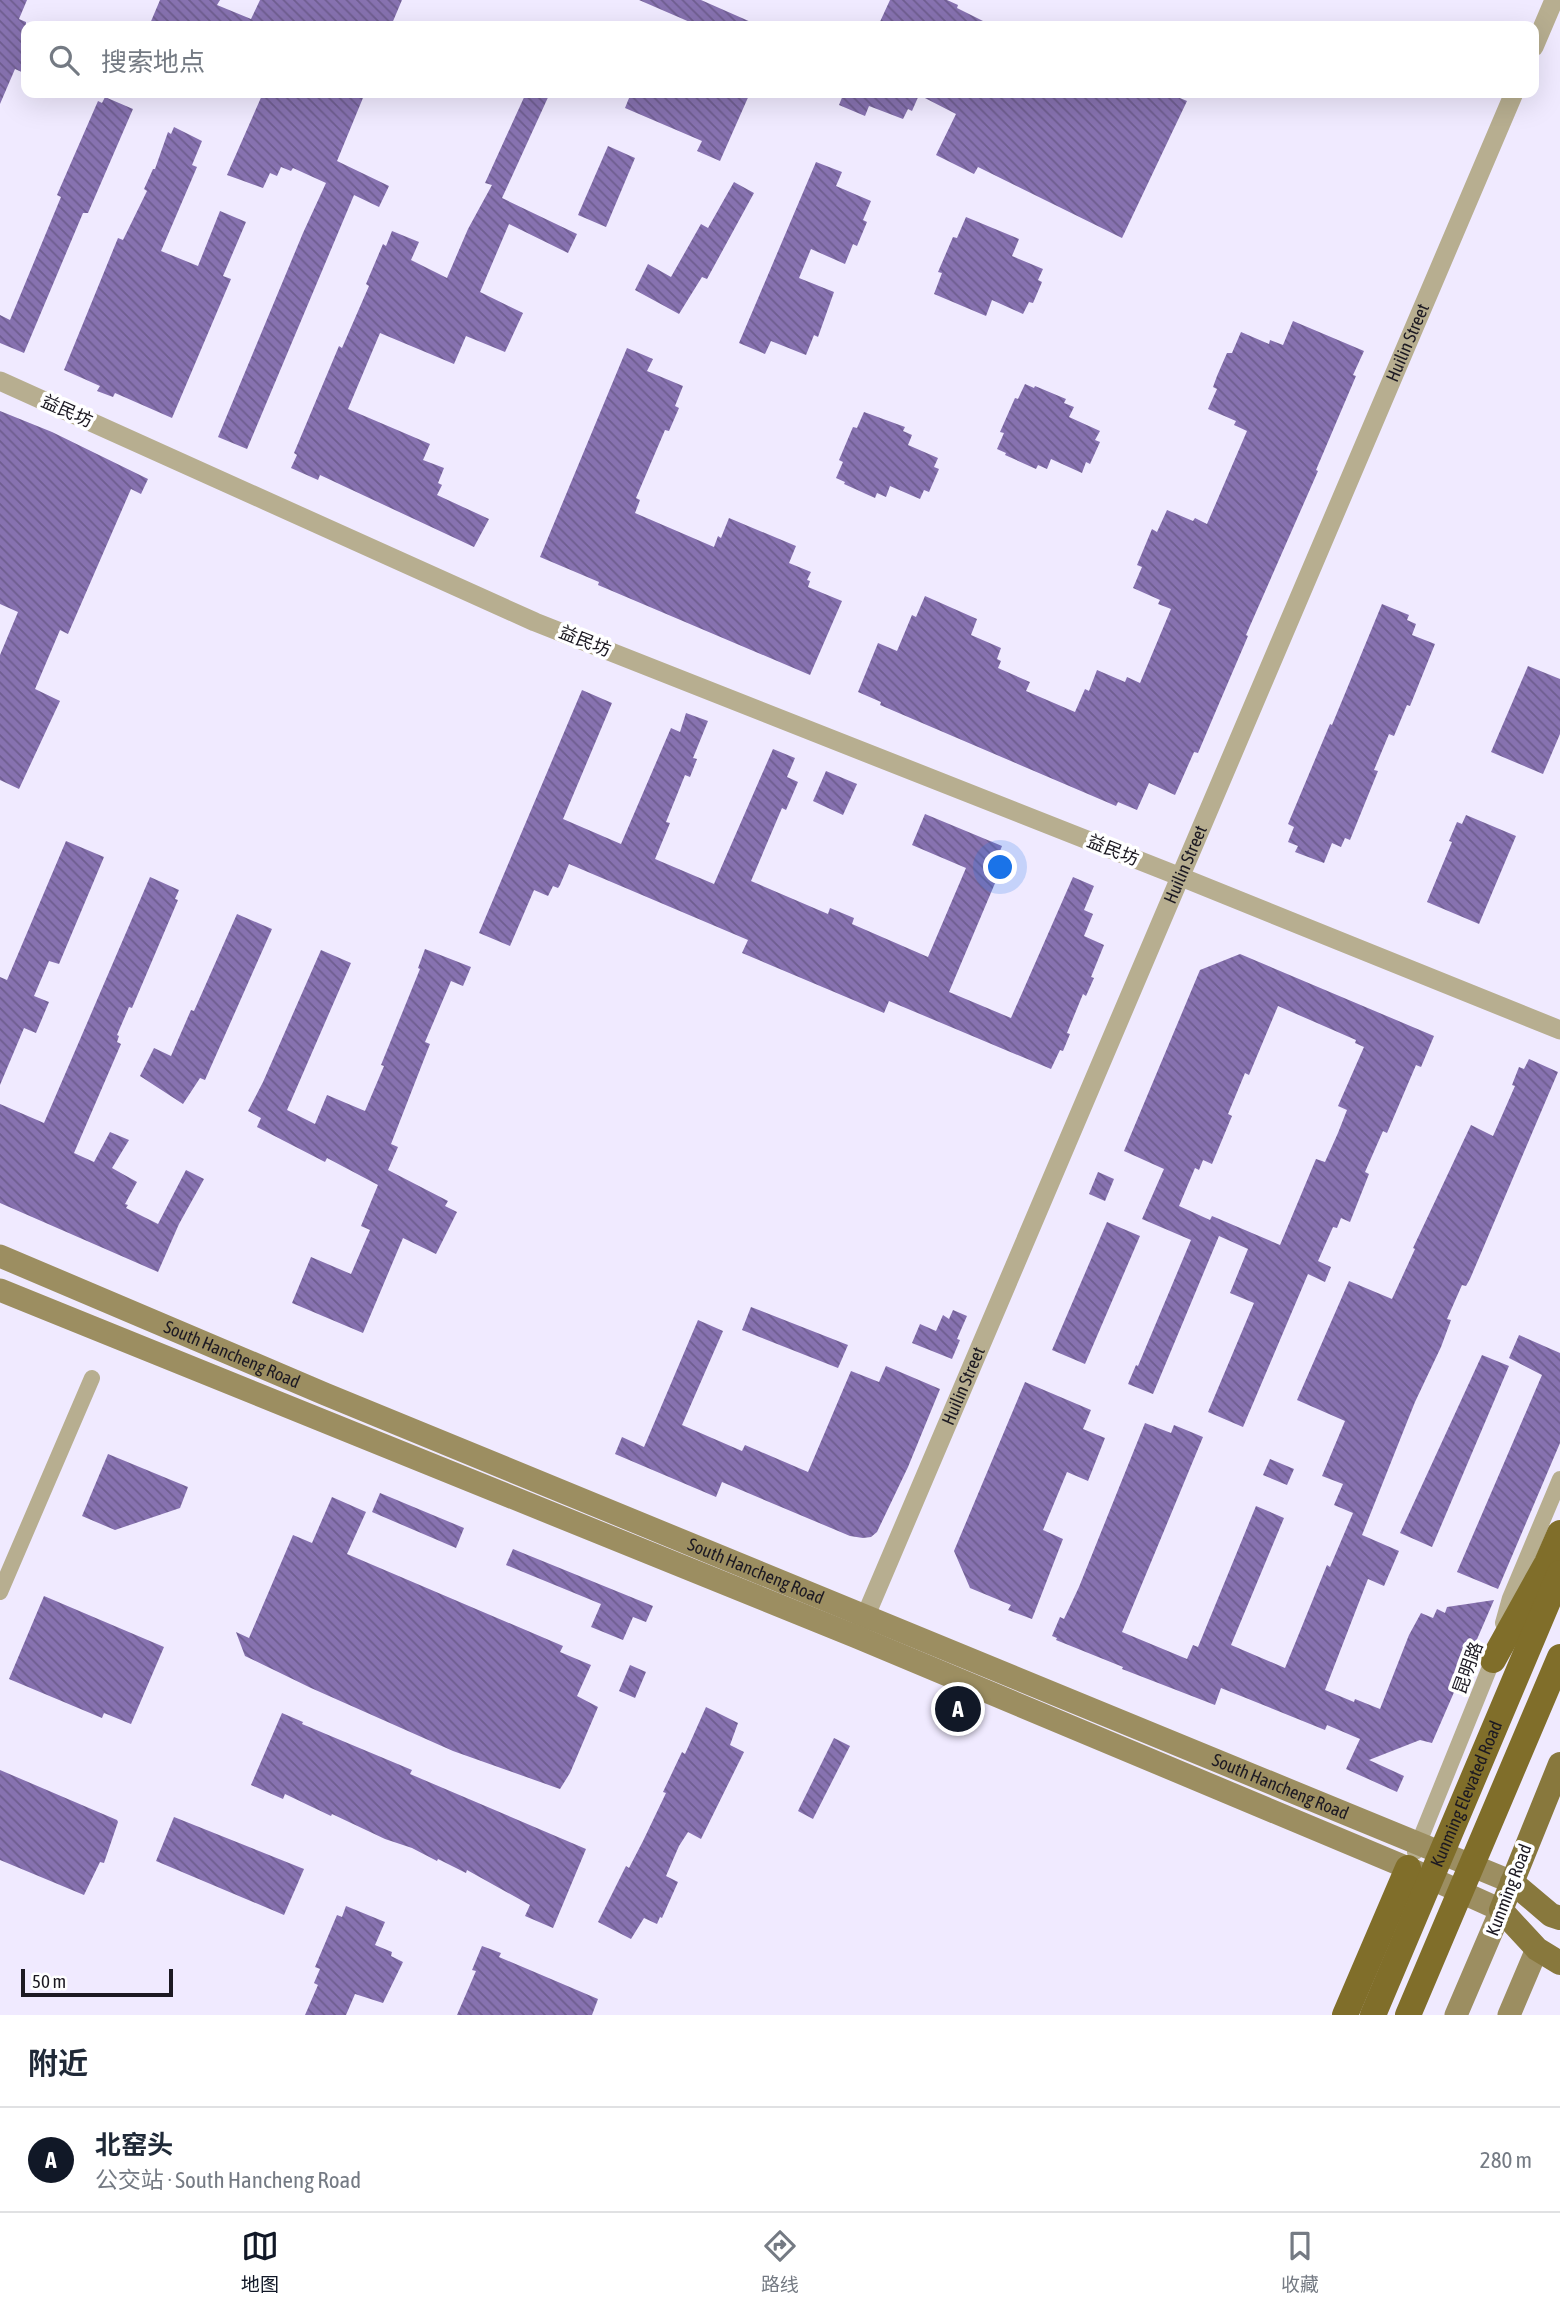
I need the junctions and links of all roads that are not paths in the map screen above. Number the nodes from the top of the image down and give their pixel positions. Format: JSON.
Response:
{"nodes":[{"id":1,"x":1554,"y":0,"type":"edge"},
{"id":2,"x":1539,"y":35,"type":"edge"},
{"id":3,"x":1512,"y":98,"type":"edge"},
{"id":4,"x":0,"y":381,"type":"edge"},
{"id":5,"x":1181,"y":877,"type":"junction"},
{"id":6,"x":1560,"y":1030,"type":"edge"},
{"id":7,"x":0,"y":1256,"type":"edge"},
{"id":8,"x":0,"y":1290,"type":"edge"},
{"id":9,"x":92,"y":1378,"type":"dead end"},
{"id":10,"x":1560,"y":1479,"type":"edge"},
{"id":11,"x":1560,"y":1533,"type":"edge"},
{"id":12,"x":1554,"y":1568,"type":"edge"},
{"id":13,"x":0,"y":1592,"type":"edge"},
{"id":14,"x":867,"y":1615,"type":"junction"},
{"id":15,"x":857,"y":1637,"type":"junction"},
{"id":16,"x":1560,"y":1657,"type":"edge"},
{"id":17,"x":1493,"y":1660,"type":"junction"},
{"id":18,"x":1560,"y":1764,"type":"edge"},
{"id":19,"x":1413,"y":1856,"type":"junction"},
{"id":20,"x":1512,"y":1882,"type":"junction"},
{"id":21,"x":1557,"y":1909,"type":"edge"},
{"id":22,"x":1501,"y":1910,"type":"junction"},
{"id":23,"x":1537,"y":1949,"type":"junction"},
{"id":24,"x":1560,"y":1963,"type":"edge"},
{"id":25,"x":1345,"y":2015,"type":"edge"},
{"id":26,"x":1373,"y":2015,"type":"edge"},
{"id":27,"x":1408,"y":2015,"type":"edge"},
{"id":28,"x":1456,"y":2015,"type":"edge"},
{"id":29,"x":1509,"y":2015,"type":"edge"}],
"edges":[{"from":1,"to":2,"type":"street"},
{"from":3,"to":5,"type":"street","name":"Huilin Street"},
{"from":4,"to":5,"type":"street","name":"益民坊"},
{"from":5,"to":6,"type":"street","name":"益民坊"},
{"from":5,"to":14,"type":"street","name":"Huilin Street"},
{"from":7,"to":14,"type":"main road","name":"South Hancheng Road"},
{"from":8,"to":15,"type":"main road","name":"South Hancheng Road"},
{"from":9,"to":13,"type":"street"},
{"from":10,"to":17,"type":"street","name":"昆明路"},
{"from":11,"to":12,"type":"highway"},
{"from":12,"to":17,"type":"highway"},
{"from":12,"to":26,"type":"highway","name":"Kunming Elevated Road","bridge":true},
{"from":14,"to":15,"type":"street","name":"Huilin Street"},
{"from":14,"to":19,"type":"main road","name":"South Hancheng Road"},
{"from":15,"to":19,"type":"main road","name":"South Hancheng Road"},
{"from":16,"to":27,"type":"highway","name":"Kunming Elevated Road","bridge":true},
{"from":17,"to":19,"type":"street","name":"昆明路"},
{"from":18,"to":20,"type":"main road","name":"Kunming Road"},
{"from":19,"to":20,"type":"main road","name":"South Hancheng Road"},
{"from":19,"to":22,"type":"main road","name":"South Hancheng Road"},
{"from":19,"to":25,"type":"highway"},
{"from":20,"to":21,"type":"main road"},
{"from":20,"to":22,"type":"main road","name":"Kunming Road"},
{"from":21,"to":23,"type":"main road"},
{"from":22,"to":23,"type":"main road"},
{"from":22,"to":28,"type":"main road","name":"Kunming Road"},
{"from":23,"to":24,"type":"main road"},
{"from":23,"to":29,"type":"main road"}]}
